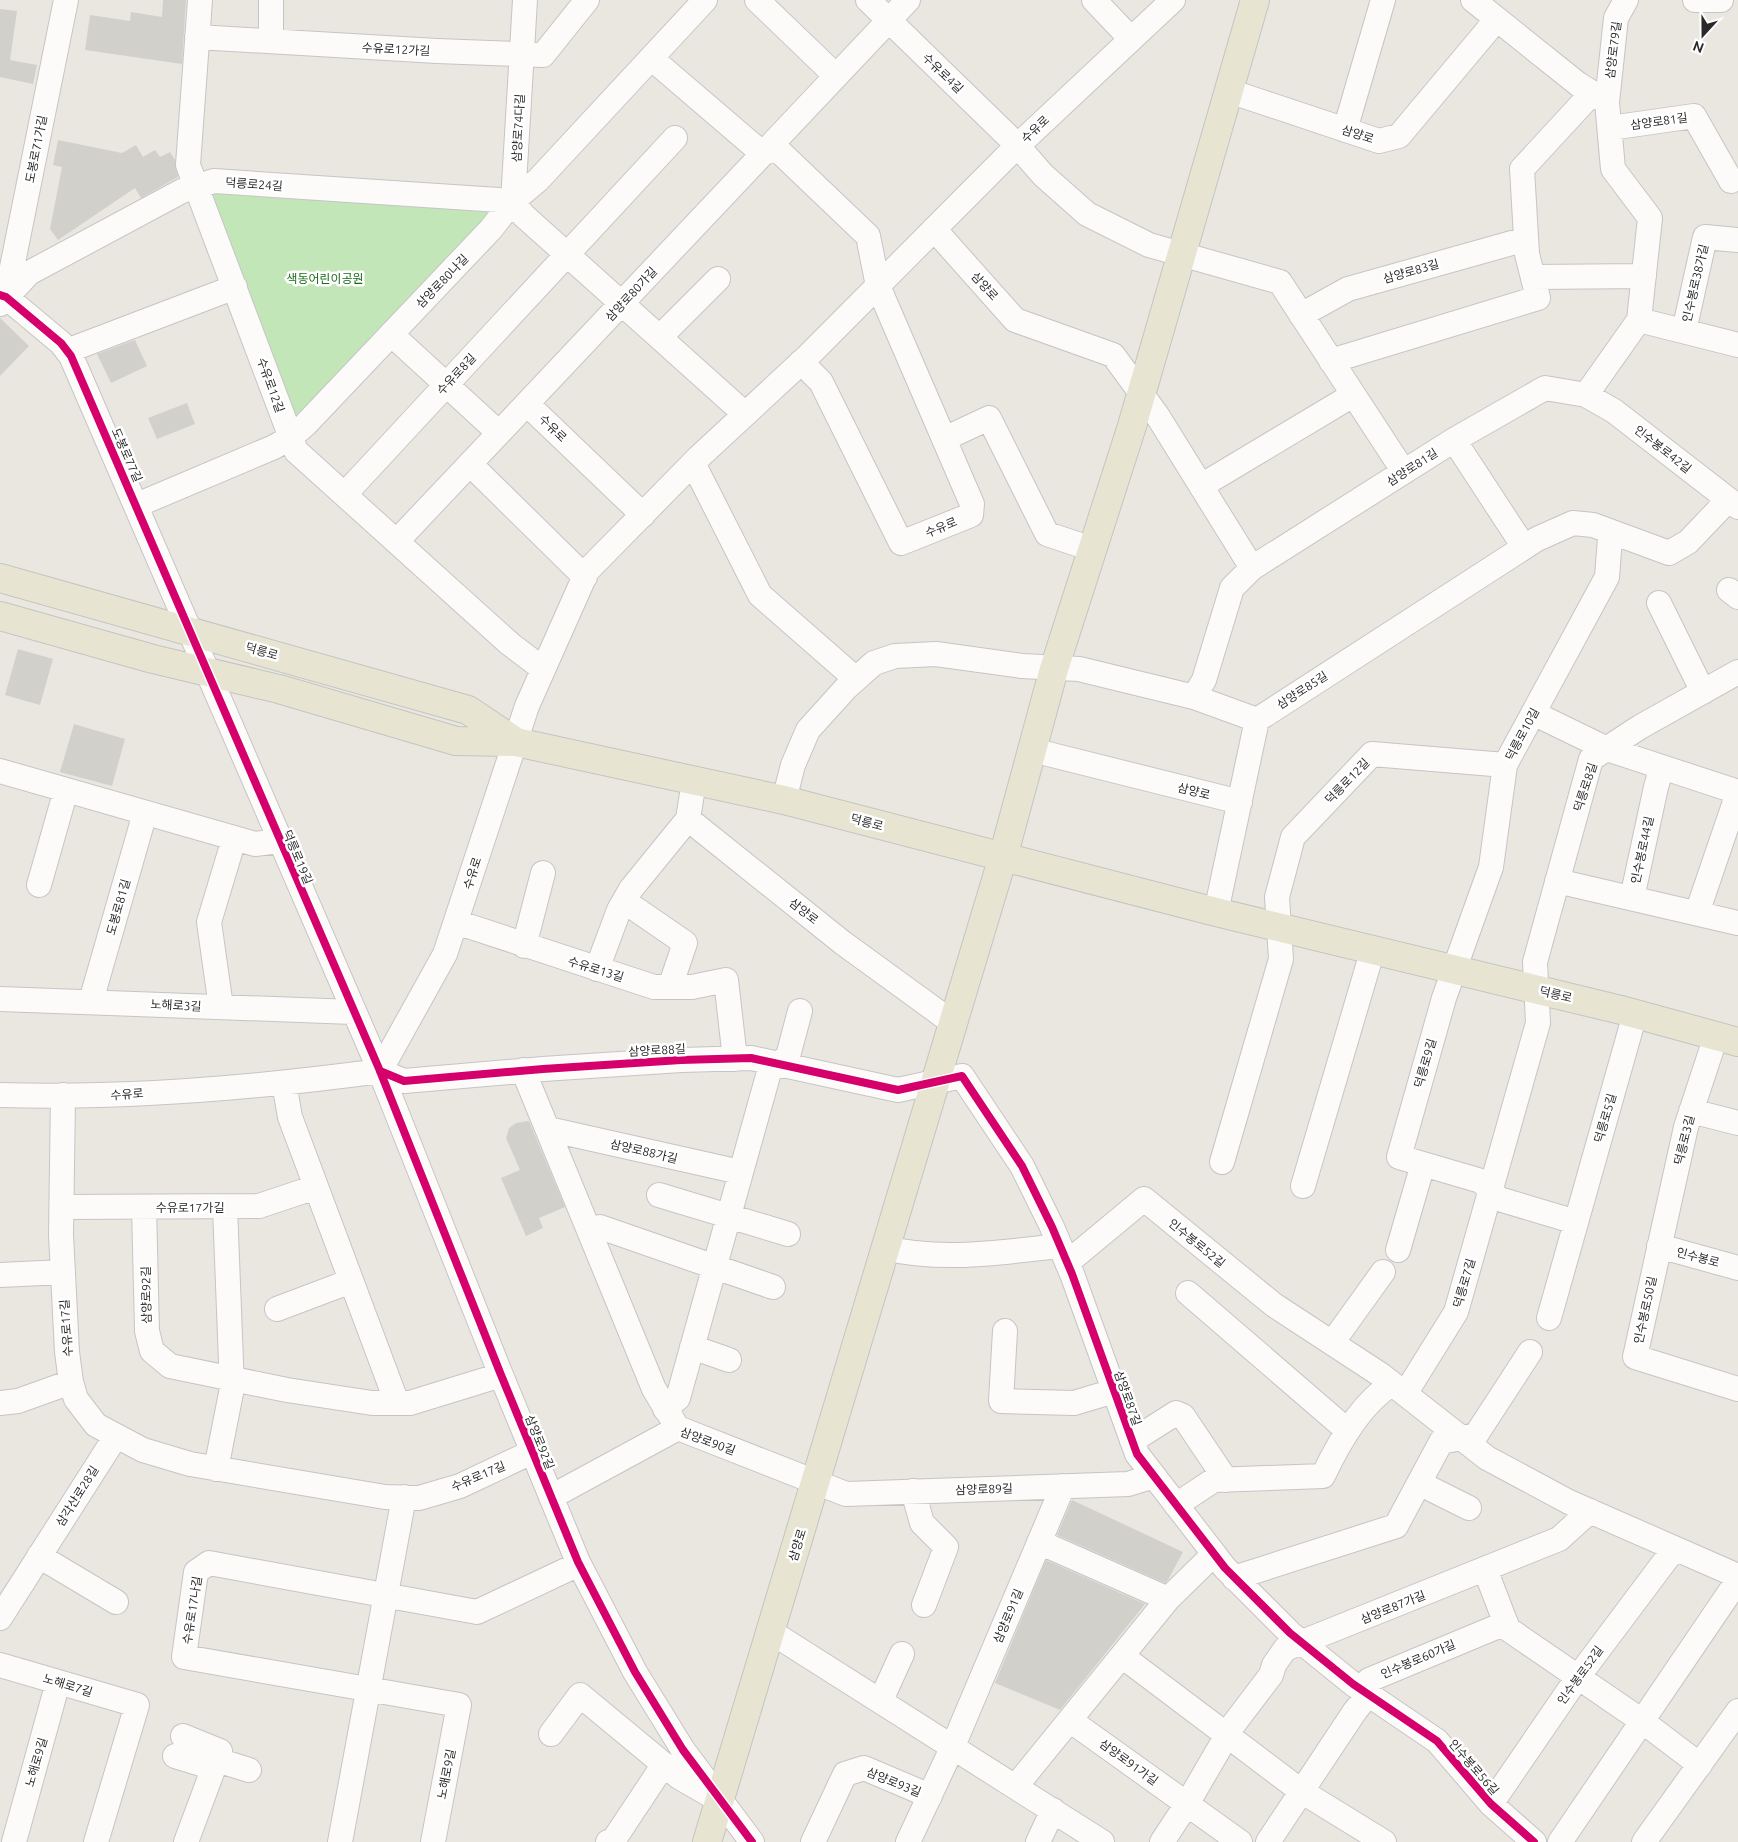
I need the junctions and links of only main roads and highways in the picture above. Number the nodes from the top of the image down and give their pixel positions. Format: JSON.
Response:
{"nodes":[{"id":1,"x":1250,"y":3,"type":"edge"},
{"id":2,"x":0,"y":578,"type":"edge"},
{"id":3,"x":0,"y":616,"type":"edge"},
{"id":4,"x":199,"y":651,"type":"junction"},
{"id":5,"x":516,"y":742,"type":"junction"},
{"id":6,"x":1003,"y":857,"type":"junction"},
{"id":7,"x":1727,"y":1039,"type":"edge"},
{"id":8,"x":707,"y":1842,"type":"edge"}],
"edges":[{"from":1,"to":6,"type":"main road","name":"삼양로"},
{"from":2,"to":4,"type":"main road","name":"덕릉로"},
{"from":3,"to":4,"type":"main road","name":"덕릉로"},
{"from":4,"to":5,"type":"main road","name":"덕릉로"},
{"from":4,"to":5,"type":"main road","name":"덕릉로"},
{"from":5,"to":6,"type":"main road","name":"덕릉로"},
{"from":6,"to":7,"type":"main road","name":"덕릉로"},
{"from":6,"to":8,"type":"main road","name":"삼양로"}]}
